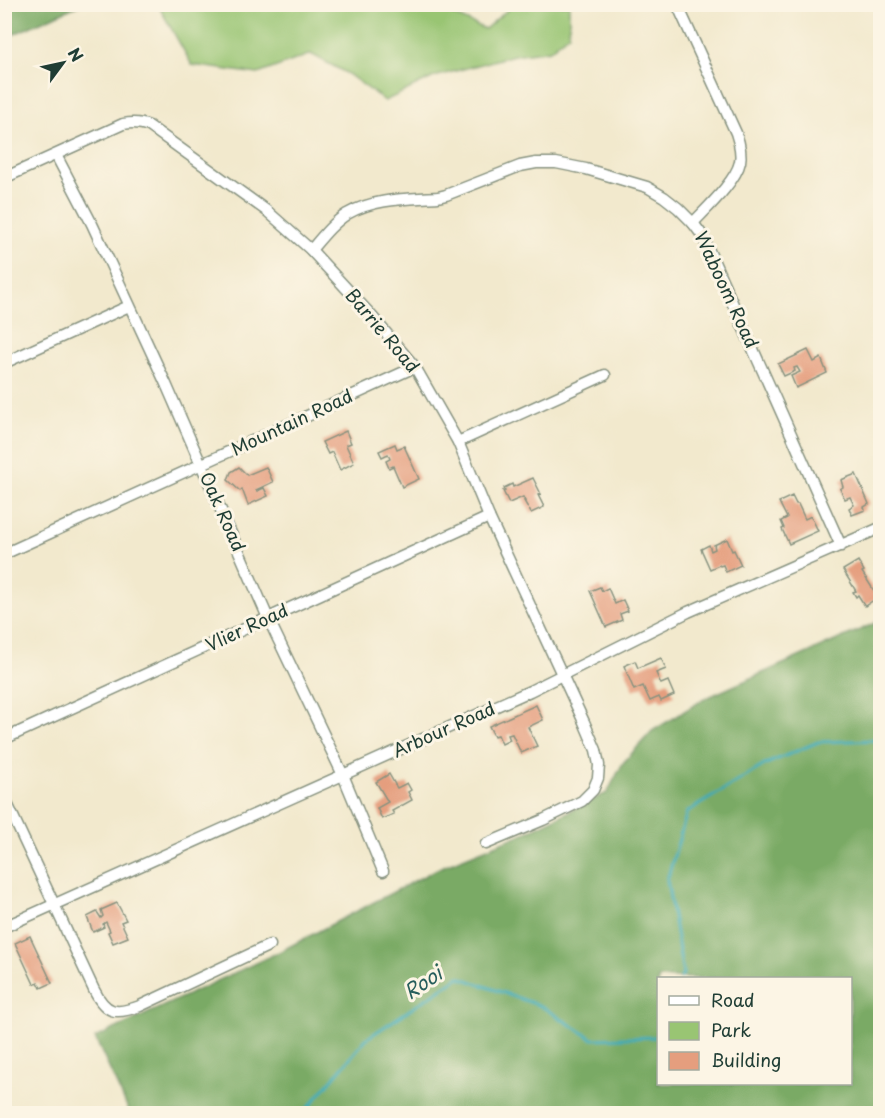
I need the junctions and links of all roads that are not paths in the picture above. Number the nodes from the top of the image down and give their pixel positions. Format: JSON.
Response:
{"nodes":[{"id":1,"x":677,"y":4,"type":"edge"},
{"id":2,"x":56,"y":155,"type":"junction"},
{"id":3,"x":4,"y":178,"type":"edge"},
{"id":4,"x":693,"y":223,"type":"junction"},
{"id":5,"x":311,"y":250,"type":"junction"},
{"id":6,"x":129,"y":306,"type":"junction"},
{"id":7,"x":4,"y":363,"type":"edge"},
{"id":8,"x":415,"y":367,"type":"junction"},
{"id":9,"x":605,"y":375,"type":"dead end"},
{"id":10,"x":458,"y":442,"type":"junction"},
{"id":11,"x":201,"y":465,"type":"junction"},
{"id":12,"x":489,"y":517,"type":"junction"},
{"id":13,"x":880,"y":528,"type":"edge"},
{"id":14,"x":841,"y":546,"type":"junction"},
{"id":15,"x":4,"y":554,"type":"edge"},
{"id":16,"x":268,"y":618,"type":"junction"},
{"id":17,"x":562,"y":675,"type":"junction"},
{"id":18,"x":4,"y":739,"type":"edge"},
{"id":19,"x":343,"y":776,"type":"junction"},
{"id":20,"x":4,"y":797,"type":"edge"},
{"id":21,"x":486,"y":844,"type":"dead end"},
{"id":22,"x":383,"y":871,"type":"dead end"},
{"id":23,"x":54,"y":905,"type":"junction"},
{"id":24,"x":4,"y":927,"type":"edge"},
{"id":25,"x":270,"y":945,"type":"dead end"}],
"edges":[{"from":1,"to":4,"type":"street"},
{"from":2,"to":3,"type":"street","name":"Barrie Road"},
{"from":2,"to":5,"type":"street","name":"Barrie Road"},
{"from":2,"to":6,"type":"street","name":"Oak Road"},
{"from":4,"to":5,"type":"street","name":"Waboom Road"},
{"from":4,"to":14,"type":"street","name":"Waboom Road"},
{"from":5,"to":8,"type":"street","name":"Barrie Road"},
{"from":6,"to":7,"type":"street"},
{"from":6,"to":11,"type":"street","name":"Oak Road"},
{"from":8,"to":10,"type":"street","name":"Barrie Road"},
{"from":8,"to":11,"type":"street","name":"Mountain Road"},
{"from":9,"to":10,"type":"street"},
{"from":10,"to":12,"type":"street","name":"Barrie Road"},
{"from":11,"to":15,"type":"street","name":"Mountain Road"},
{"from":11,"to":16,"type":"street","name":"Oak Road"},
{"from":12,"to":16,"type":"street","name":"Vlier Road"},
{"from":12,"to":17,"type":"street","name":"Barrie Road"},
{"from":13,"to":14,"type":"street","name":"Arbour Road"},
{"from":14,"to":17,"type":"street","name":"Arbour Road"},
{"from":16,"to":18,"type":"street","name":"Vlier Road"},
{"from":16,"to":19,"type":"street","name":"Oak Road"},
{"from":17,"to":19,"type":"street","name":"Arbour Road"},
{"from":17,"to":21,"type":"street","name":"Barrie Road"},
{"from":19,"to":22,"type":"street","name":"Oak Road"},
{"from":19,"to":23,"type":"street","name":"Arbour Road"},
{"from":20,"to":23,"type":"street"},
{"from":23,"to":24,"type":"street","name":"Arbour Road"},
{"from":23,"to":25,"type":"street"}]}
